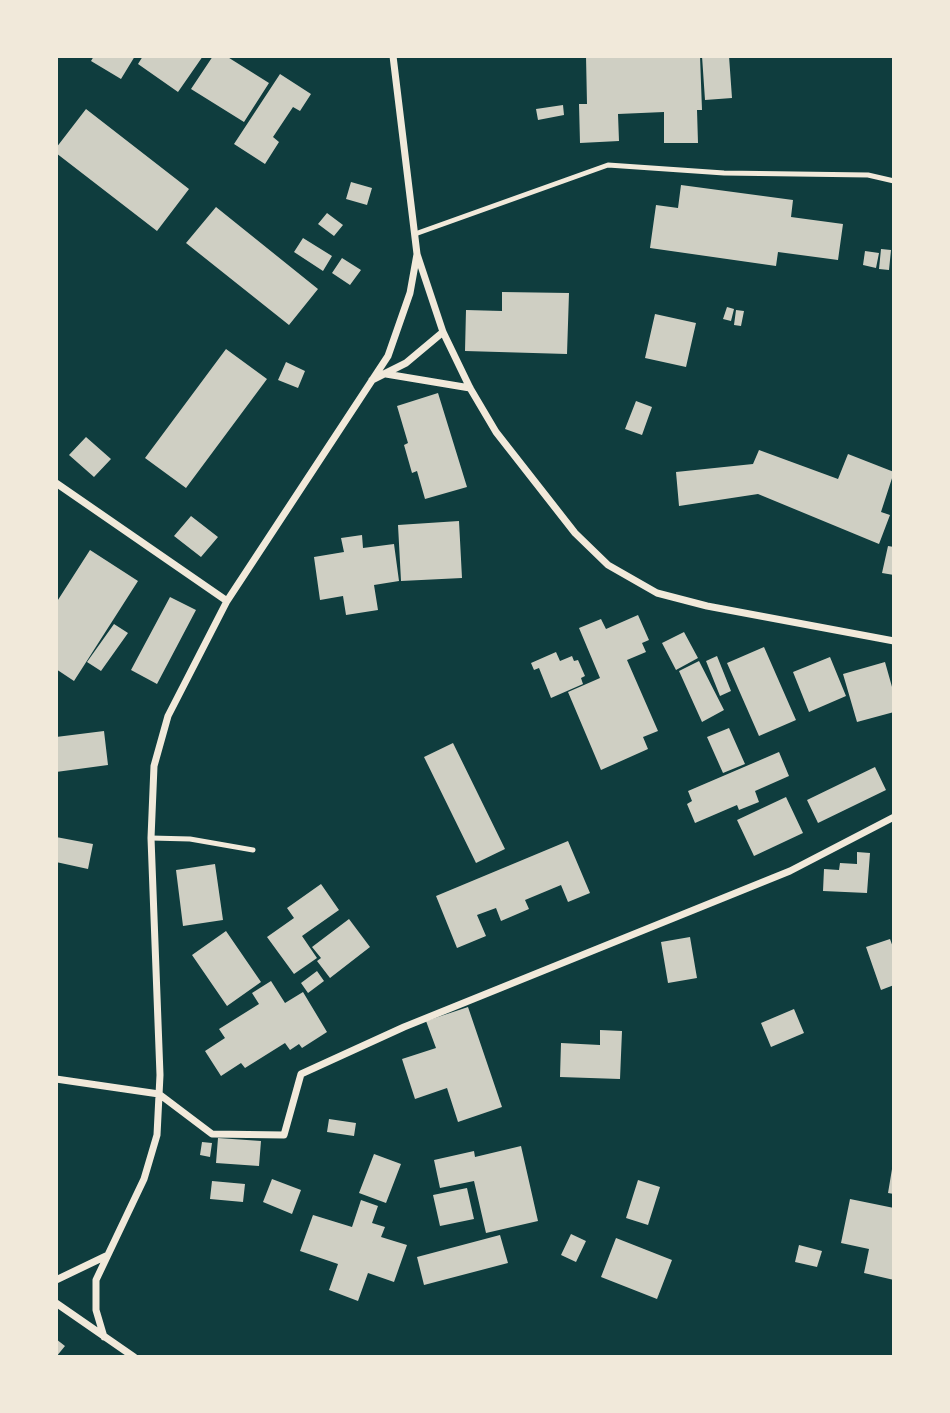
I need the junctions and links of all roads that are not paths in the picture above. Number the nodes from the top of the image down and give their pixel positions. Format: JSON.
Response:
{"nodes":[{"id":1,"x":393,"y":56,"type":"edge"},
{"id":2,"x":894,"y":181,"type":"edge"},
{"id":3,"x":415,"y":234,"type":"junction"},
{"id":4,"x":417,"y":254,"type":"junction"},
{"id":5,"x":443,"y":332,"type":"junction"},
{"id":6,"x":385,"y":374,"type":"junction"},
{"id":7,"x":372,"y":381,"type":"junction"},
{"id":8,"x":470,"y":388,"type":"junction"},
{"id":9,"x":56,"y":483,"type":"edge"},
{"id":10,"x":227,"y":601,"type":"junction"},
{"id":11,"x":894,"y":640,"type":"edge"},
{"id":12,"x":894,"y":817,"type":"edge"},
{"id":13,"x":151,"y":838,"type":"junction"},
{"id":14,"x":253,"y":850,"type":"dead end"},
{"id":15,"x":56,"y":1079,"type":"edge"},
{"id":16,"x":159,"y":1094,"type":"junction"},
{"id":17,"x":107,"y":1256,"type":"junction"},
{"id":18,"x":56,"y":1280,"type":"edge"},
{"id":19,"x":56,"y":1303,"type":"edge"},
{"id":20,"x":104,"y":1337,"type":"junction"},
{"id":21,"x":134,"y":1357,"type":"edge"}],
"edges":[{"from":1,"to":3,"type":"street"},
{"from":2,"to":3,"type":"lane"},
{"from":3,"to":4,"type":"street"},
{"from":4,"to":5,"type":"street"},
{"from":4,"to":7,"type":"street"},
{"from":5,"to":6,"type":"street"},
{"from":5,"to":8,"type":"street"},
{"from":6,"to":7,"type":"street"},
{"from":6,"to":8,"type":"street"},
{"from":7,"to":10,"type":"street"},
{"from":8,"to":11,"type":"street"},
{"from":9,"to":10,"type":"street"},
{"from":10,"to":13,"type":"street"},
{"from":12,"to":16,"type":"street"},
{"from":13,"to":14,"type":"lane"},
{"from":13,"to":16,"type":"street"},
{"from":15,"to":16,"type":"street"},
{"from":16,"to":17,"type":"street"},
{"from":17,"to":18,"type":"street"},
{"from":17,"to":20,"type":"street"},
{"from":19,"to":20,"type":"street"},
{"from":20,"to":21,"type":"street"}]}
